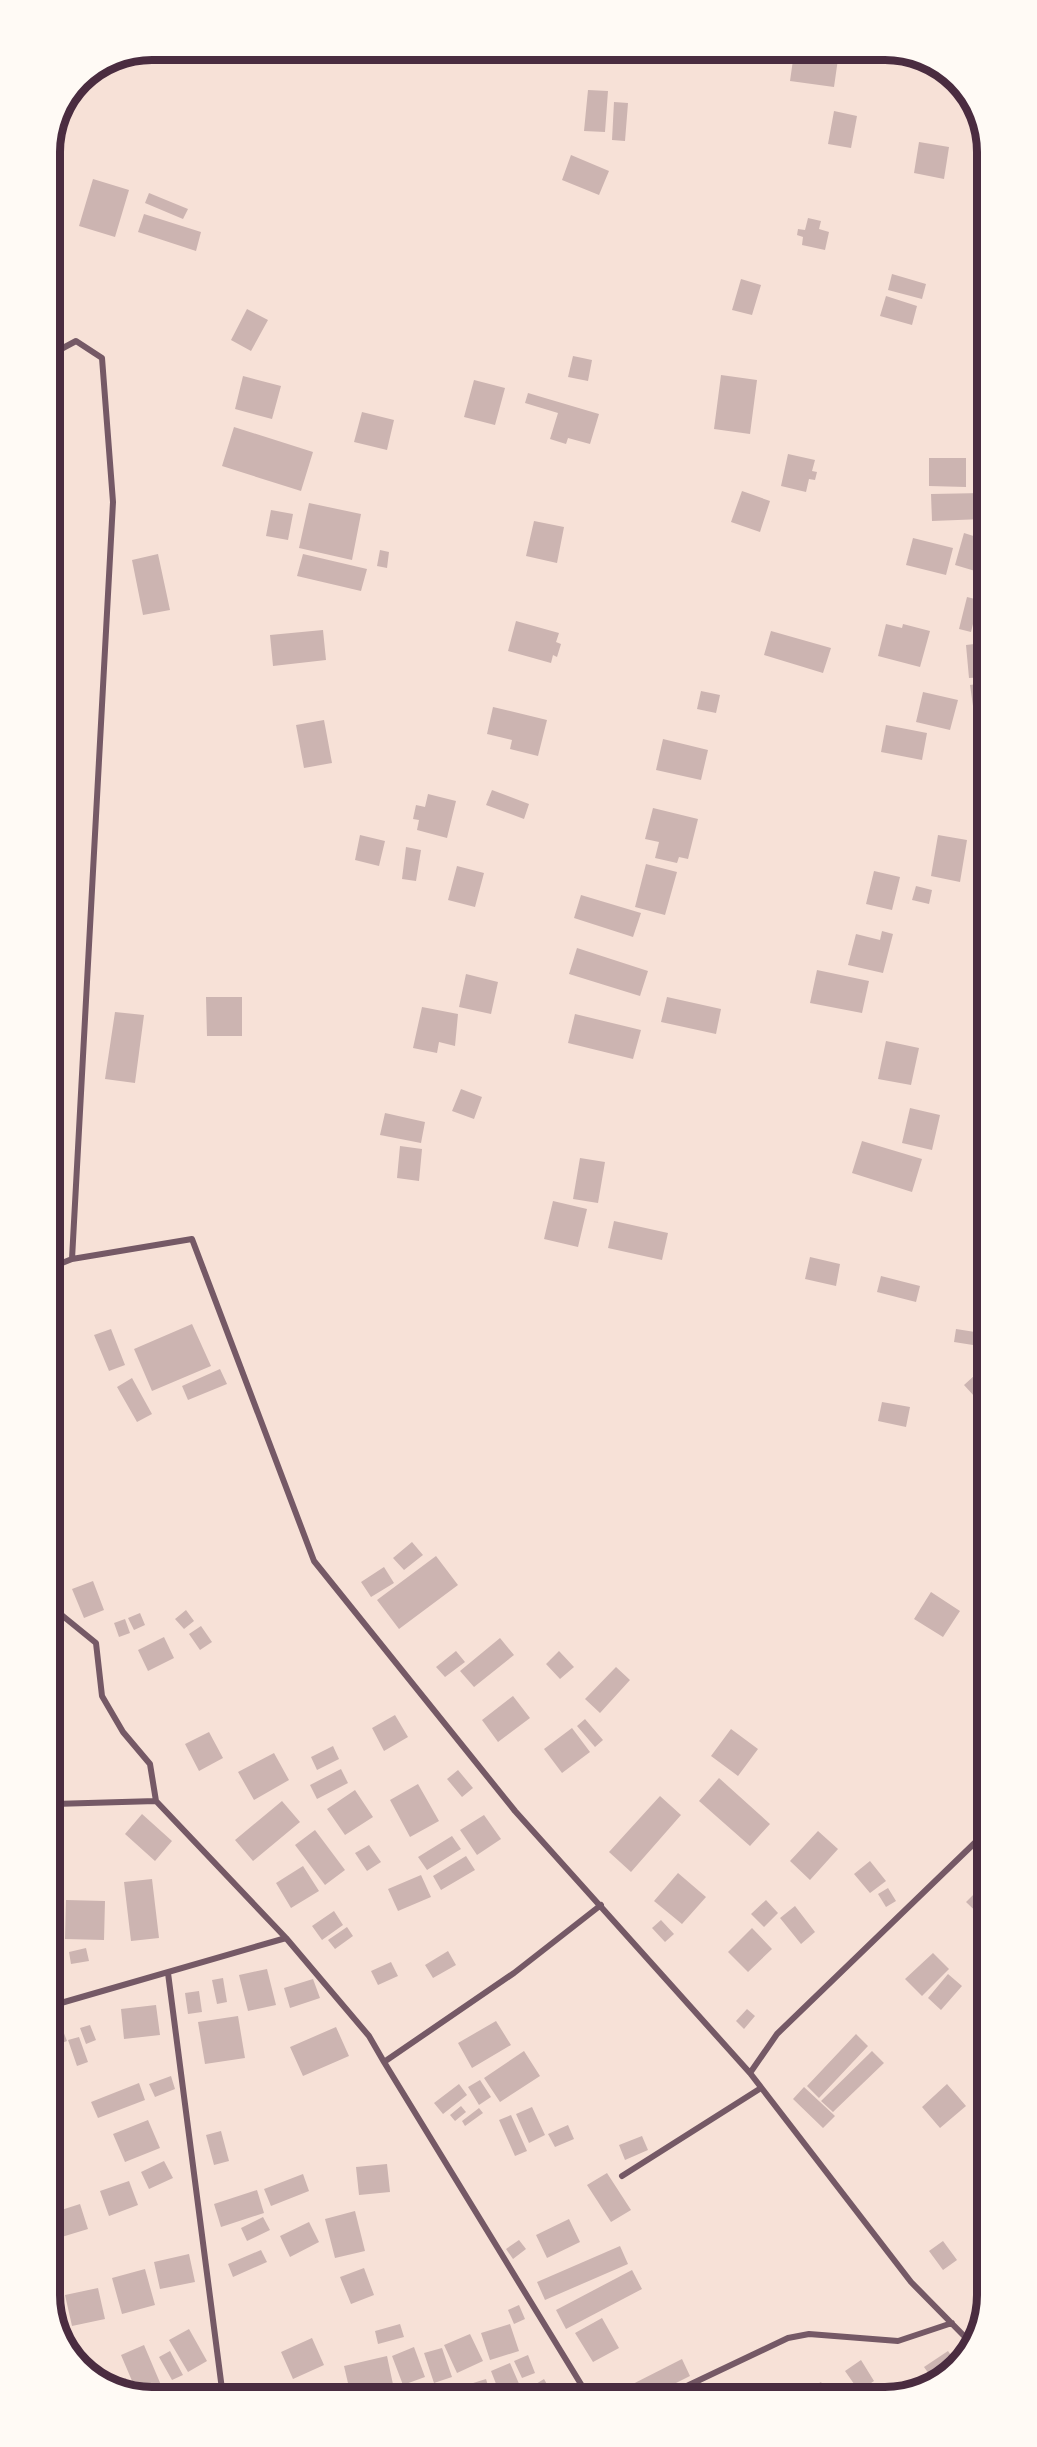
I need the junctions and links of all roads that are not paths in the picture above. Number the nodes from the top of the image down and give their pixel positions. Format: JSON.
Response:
{"nodes":[{"id":1,"x":60,"y":350,"type":"edge"},
{"id":2,"x":72,"y":1258,"type":"junction"},
{"id":3,"x":60,"y":1263,"type":"edge"},
{"id":4,"x":60,"y":1614,"type":"edge"},
{"id":5,"x":156,"y":1801,"type":"junction"},
{"id":6,"x":60,"y":1804,"type":"edge"},
{"id":7,"x":977,"y":1841,"type":"edge"},
{"id":8,"x":601,"y":1905,"type":"junction"},
{"id":9,"x":286,"y":1938,"type":"junction"},
{"id":10,"x":168,"y":1973,"type":"junction"},
{"id":11,"x":60,"y":2003,"type":"edge"},
{"id":12,"x":384,"y":2062,"type":"junction"},
{"id":13,"x":750,"y":2073,"type":"junction"},
{"id":14,"x":761,"y":2088,"type":"junction"},
{"id":15,"x":622,"y":2176,"type":"dead end"},
{"id":16,"x":952,"y":2323,"type":"junction"},
{"id":17,"x":967,"y":2338,"type":"edge"},
{"id":18,"x":579,"y":2385,"type":"joint"},
{"id":19,"x":223,"y":2387,"type":"edge"},
{"id":20,"x":574,"y":2387,"type":"edge"},
{"id":21,"x":685,"y":2387,"type":"edge"}],
"edges":[{"from":1,"to":2,"type":"street"},
{"from":2,"to":3,"type":"street"},
{"from":2,"to":8,"type":"street"},
{"from":4,"to":5,"type":"street"},
{"from":5,"to":6,"type":"street"},
{"from":5,"to":9,"type":"street"},
{"from":7,"to":13,"type":"street"},
{"from":8,"to":12,"type":"street"},
{"from":8,"to":13,"type":"street"},
{"from":9,"to":10,"type":"street"},
{"from":9,"to":12,"type":"street"},
{"from":10,"to":11,"type":"street"},
{"from":10,"to":19,"type":"street"},
{"from":12,"to":18,"type":"street"},
{"from":13,"to":14,"type":"street"},
{"from":14,"to":15,"type":"street"},
{"from":14,"to":16,"type":"street"},
{"from":16,"to":17,"type":"street"},
{"from":16,"to":21,"type":"street"},
{"from":18,"to":20,"type":"street"}]}
